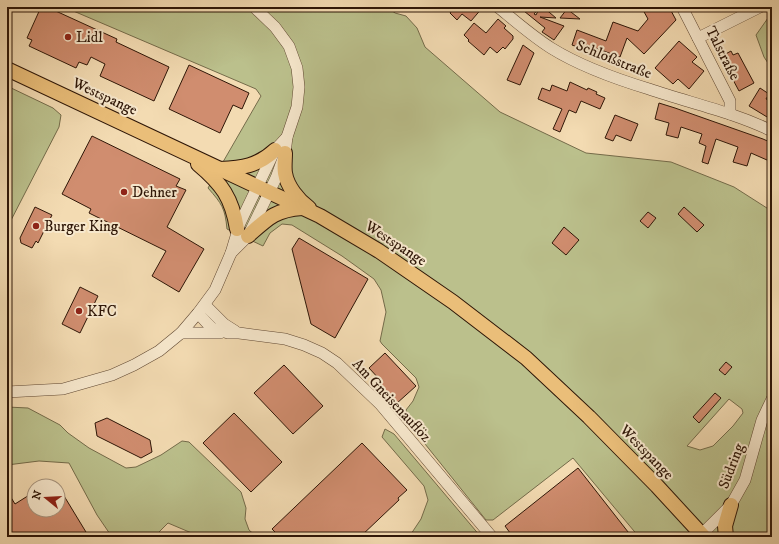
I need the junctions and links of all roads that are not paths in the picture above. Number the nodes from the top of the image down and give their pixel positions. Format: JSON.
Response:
{"nodes":[{"id":1,"x":254,"y":7,"type":"edge"},
{"id":2,"x":498,"y":7,"type":"edge"},
{"id":3,"x":682,"y":7,"type":"edge"},
{"id":4,"x":760,"y":7,"type":"edge"},
{"id":5,"x":698,"y":38,"type":"junction"},
{"id":6,"x":7,"y":68,"type":"edge"},
{"id":7,"x":730,"y":114,"type":"junction"},
{"id":8,"x":772,"y":131,"type":"edge"},
{"id":9,"x":280,"y":152,"type":"junction"},
{"id":10,"x":186,"y":154,"type":"junction"},
{"id":11,"x":220,"y":169,"type":"junction"},
{"id":12,"x":263,"y":190,"type":"junction"},
{"id":13,"x":302,"y":208,"type":"junction"},
{"id":14,"x":320,"y":216,"type":"junction"},
{"id":15,"x":242,"y":232,"type":"junction"},
{"id":16,"x":202,"y":309,"type":"junction"},
{"id":17,"x":181,"y":333,"type":"junction"},
{"id":18,"x":233,"y":333,"type":"junction"},
{"id":19,"x":7,"y":392,"type":"edge"},
{"id":20,"x":772,"y":399,"type":"edge"},
{"id":21,"x":731,"y":505,"type":"junction"},
{"id":22,"x":703,"y":536,"type":"edge"},
{"id":23,"x":492,"y":537,"type":"edge"},
{"id":24,"x":726,"y":537,"type":"edge"}],
"edges":[{"from":1,"to":9,"type":"street"},
{"from":2,"to":7,"type":"street","name":"Schloßstraße"},
{"from":3,"to":5,"type":"street","name":"Talstraße"},
{"from":4,"to":5,"type":"street"},
{"from":5,"to":7,"type":"street","name":"Talstraße"},
{"from":6,"to":10,"type":"main road","name":"Westspange"},
{"from":7,"to":8,"type":"street","name":"Schloßstraße"},
{"from":9,"to":11,"type":"main road"},
{"from":9,"to":12,"type":"street"},
{"from":9,"to":14,"type":"main road"},
{"from":10,"to":11,"type":"main road","name":"Westspange"},
{"from":10,"to":15,"type":"main road"},
{"from":11,"to":12,"type":"main road","name":"Westspange"},
{"from":12,"to":13,"type":"main road","name":"Westspange"},
{"from":12,"to":15,"type":"street"},
{"from":13,"to":14,"type":"main road","name":"Westspange"},
{"from":13,"to":15,"type":"main road"},
{"from":14,"to":22,"type":"main road","name":"Westspange"},
{"from":15,"to":16,"type":"street"},
{"from":16,"to":17,"type":"street"},
{"from":16,"to":18,"type":"street","name":"Am Gneisenauflöz"},
{"from":17,"to":18,"type":"street","name":"Am Gneisenauflöz"},
{"from":17,"to":19,"type":"street"},
{"from":18,"to":23,"type":"street","name":"Am Gneisenauflöz"},
{"from":20,"to":21,"type":"street","name":"Südring"},
{"from":21,"to":22,"type":"street","name":"Südring"},
{"from":21,"to":24,"type":"main road"}]}
